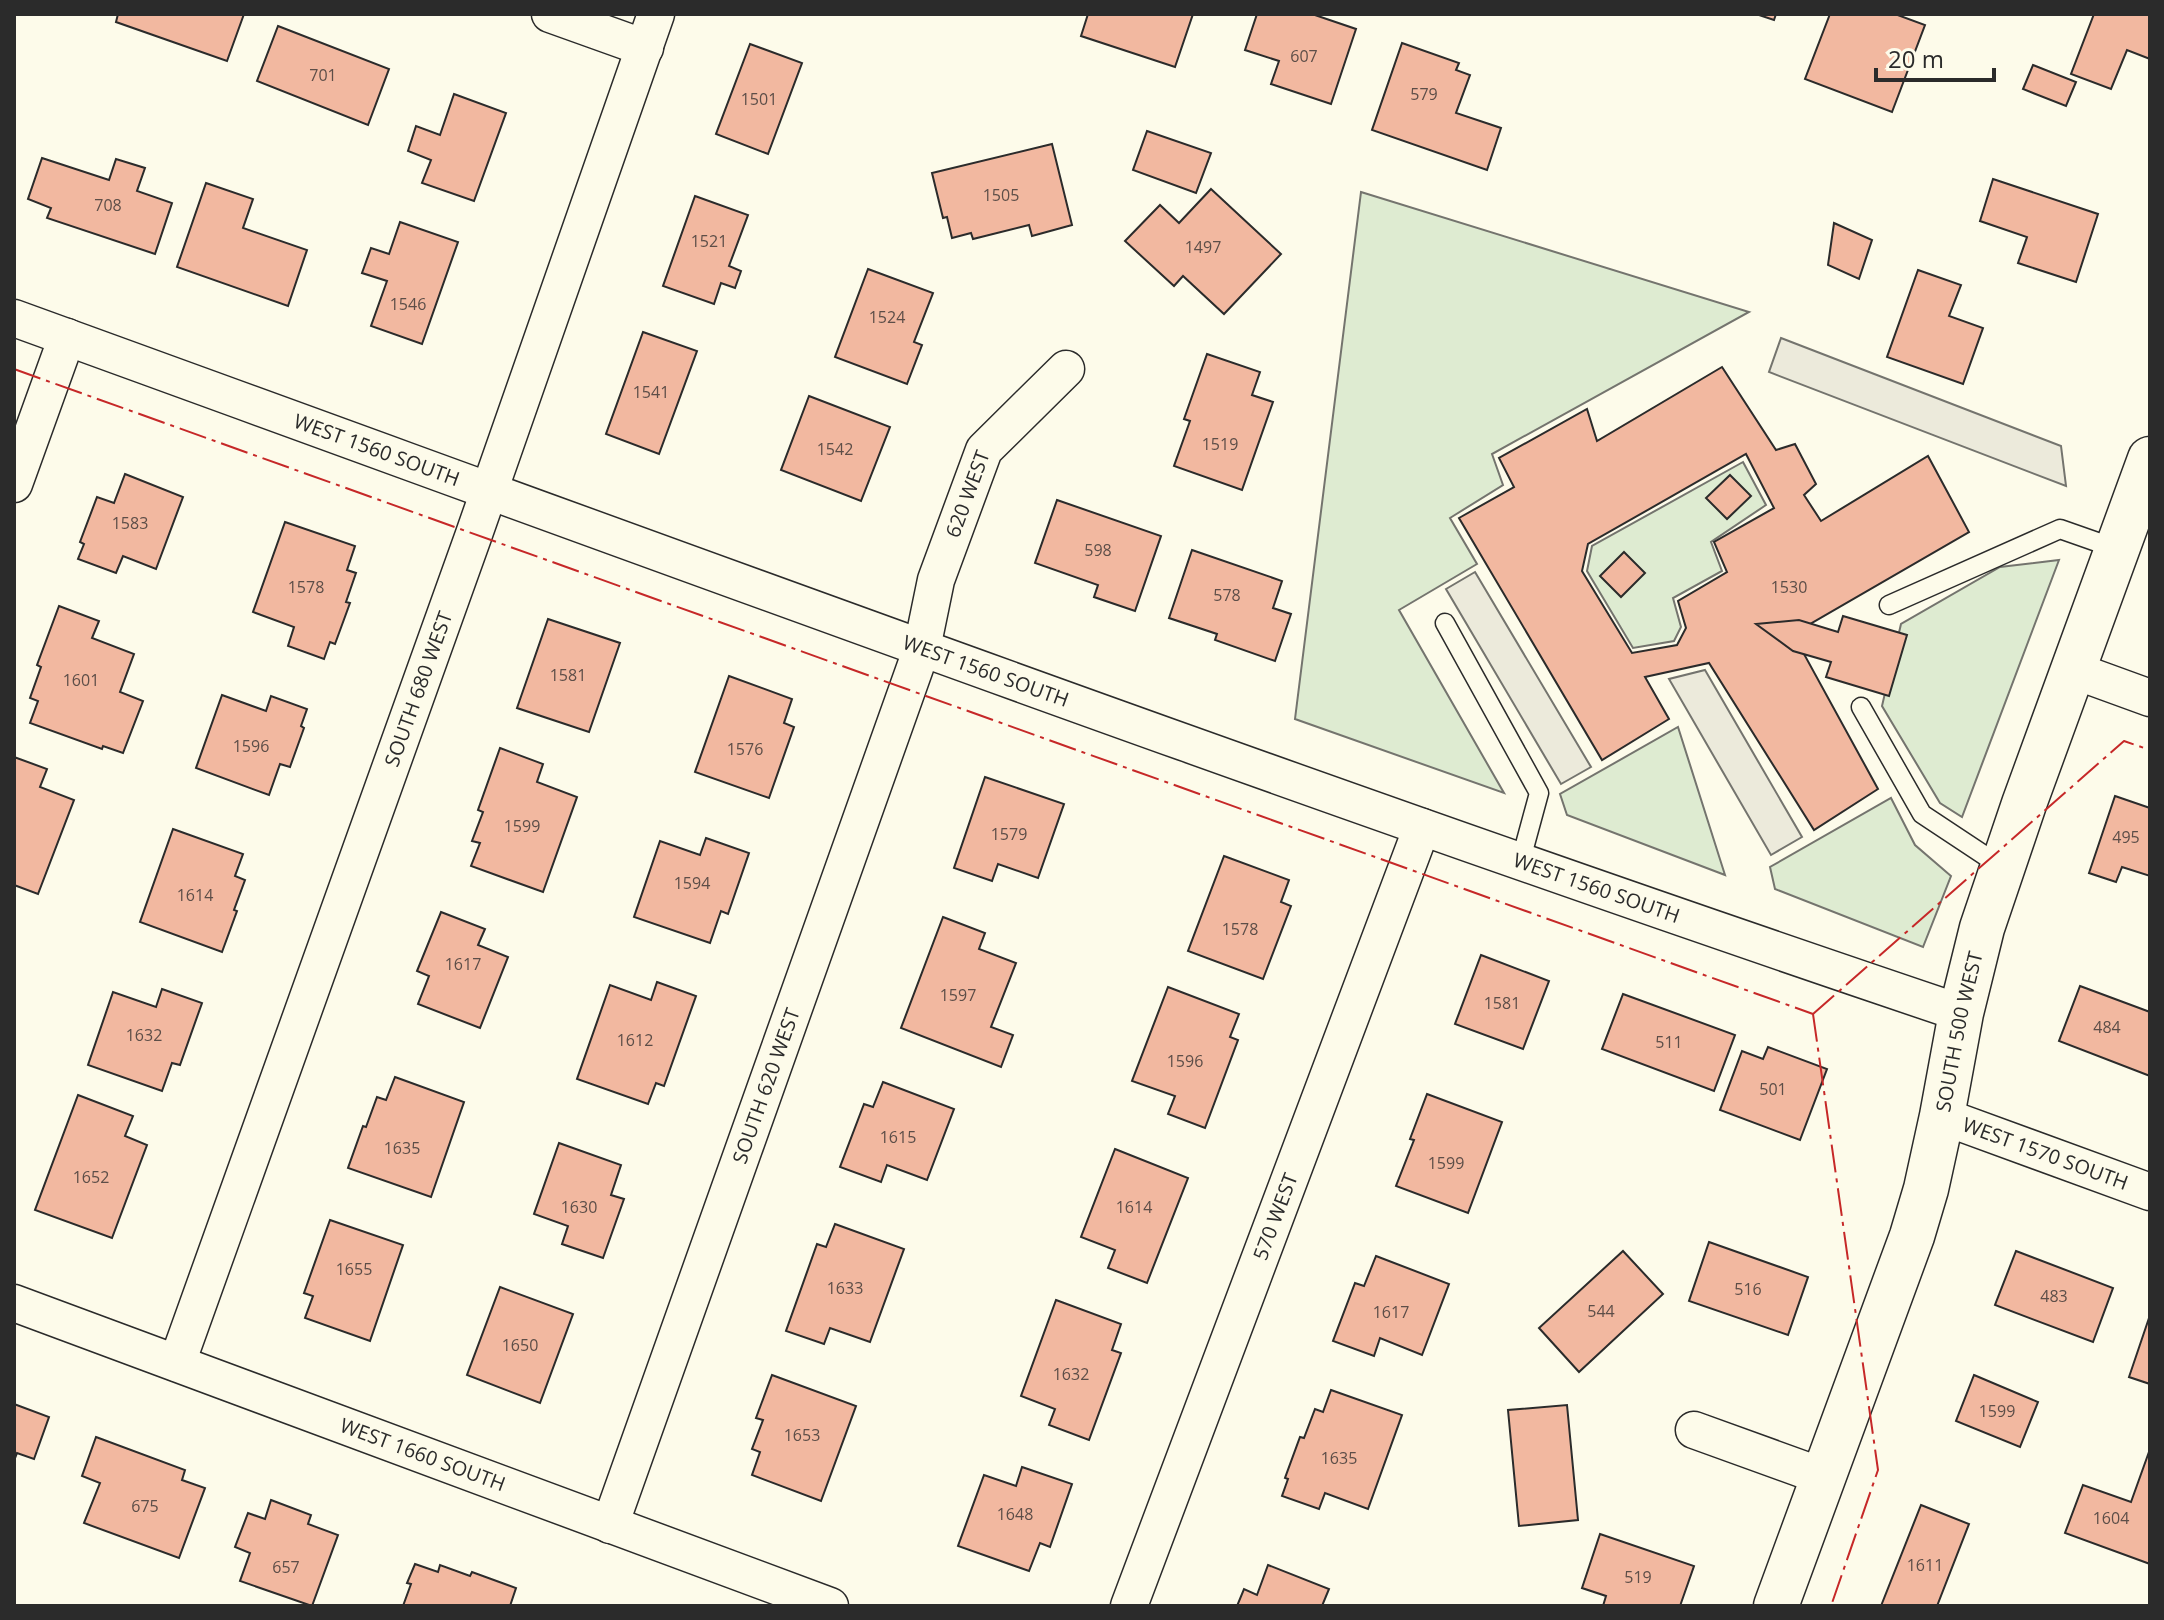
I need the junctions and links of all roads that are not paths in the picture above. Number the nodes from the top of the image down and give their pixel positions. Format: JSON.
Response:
{"nodes":[{"id":1,"x":550,"y":14,"type":"edge"},
{"id":2,"x":651,"y":31,"type":"edge"},
{"id":3,"x":14,"y":318,"type":"edge"},
{"id":4,"x":67,"y":337,"type":"junction"},
{"id":5,"x":1066,"y":369,"type":"dead end"},
{"id":6,"x":2150,"y":459,"type":"edge"},
{"id":7,"x":14,"y":484,"type":"edge"},
{"id":8,"x":489,"y":491,"type":"junction"},
{"id":9,"x":2117,"y":549,"type":"junction"},
{"id":10,"x":1889,"y":605,"type":"dead end"},
{"id":11,"x":1445,"y":623,"type":"dead end"},
{"id":12,"x":922,"y":648,"type":"junction"},
{"id":13,"x":2073,"y":670,"type":"junction"},
{"id":14,"x":2150,"y":698,"type":"edge"},
{"id":15,"x":1861,"y":707,"type":"dead end"},
{"id":16,"x":1422,"y":827,"type":"junction"},
{"id":17,"x":1520,"y":863,"type":"junction"},
{"id":18,"x":2002,"y":867,"type":"junction"},
{"id":19,"x":1961,"y":1013,"type":"junction"},
{"id":20,"x":1942,"y":1116,"type":"junction"},
{"id":21,"x":2150,"y":1192,"type":"edge"},
{"id":22,"x":14,"y":1303,"type":"edge"},
{"id":23,"x":177,"y":1363,"type":"junction"},
{"id":24,"x":1694,"y":1430,"type":"dead end"},
{"id":25,"x":1824,"y":1477,"type":"junction"},
{"id":26,"x":610,"y":1525,"type":"junction"},
{"id":27,"x":830,"y":1606,"type":"edge"},
{"id":28,"x":1129,"y":1606,"type":"edge"},
{"id":29,"x":1776,"y":1606,"type":"edge"}],
"edges":[{"from":1,"to":2,"type":"street"},
{"from":2,"to":8,"type":"street","name":"SOUTH 680 WEST"},
{"from":3,"to":4,"type":"street","name":"WEST 1560 SOUTH"},
{"from":4,"to":7,"type":"street"},
{"from":4,"to":8,"type":"street","name":"WEST 1560 SOUTH"},
{"from":5,"to":12,"type":"street","name":"620 WEST"},
{"from":6,"to":9,"type":"main road","name":"SOUTH 500 WEST"},
{"from":8,"to":12,"type":"street","name":"WEST 1560 SOUTH"},
{"from":8,"to":23,"type":"street","name":"SOUTH 680 WEST"},
{"from":9,"to":10,"type":"lane"},
{"from":9,"to":13,"type":"main road","name":"SOUTH 500 WEST"},
{"from":11,"to":17,"type":"lane"},
{"from":12,"to":16,"type":"street","name":"WEST 1560 SOUTH"},
{"from":12,"to":26,"type":"street","name":"SOUTH 620 WEST"},
{"from":13,"to":14,"type":"street"},
{"from":13,"to":18,"type":"main road","name":"SOUTH 500 WEST"},
{"from":15,"to":18,"type":"lane"},
{"from":16,"to":17,"type":"street","name":"WEST 1560 SOUTH"},
{"from":16,"to":28,"type":"street","name":"570 WEST"},
{"from":17,"to":19,"type":"street","name":"WEST 1560 SOUTH"},
{"from":18,"to":19,"type":"main road","name":"SOUTH 500 WEST"},
{"from":19,"to":20,"type":"main road","name":"SOUTH 500 WEST"},
{"from":20,"to":21,"type":"street","name":"WEST 1570 SOUTH"},
{"from":20,"to":25,"type":"main road","name":"SOUTH 500 WEST"},
{"from":22,"to":23,"type":"street","name":"WEST 1660 SOUTH"},
{"from":23,"to":26,"type":"street","name":"WEST 1660 SOUTH"},
{"from":24,"to":25,"type":"street"},
{"from":25,"to":29,"type":"main road","name":"SOUTH 500 WEST"},
{"from":26,"to":27,"type":"street","name":"WEST 1660 SOUTH"}]}
